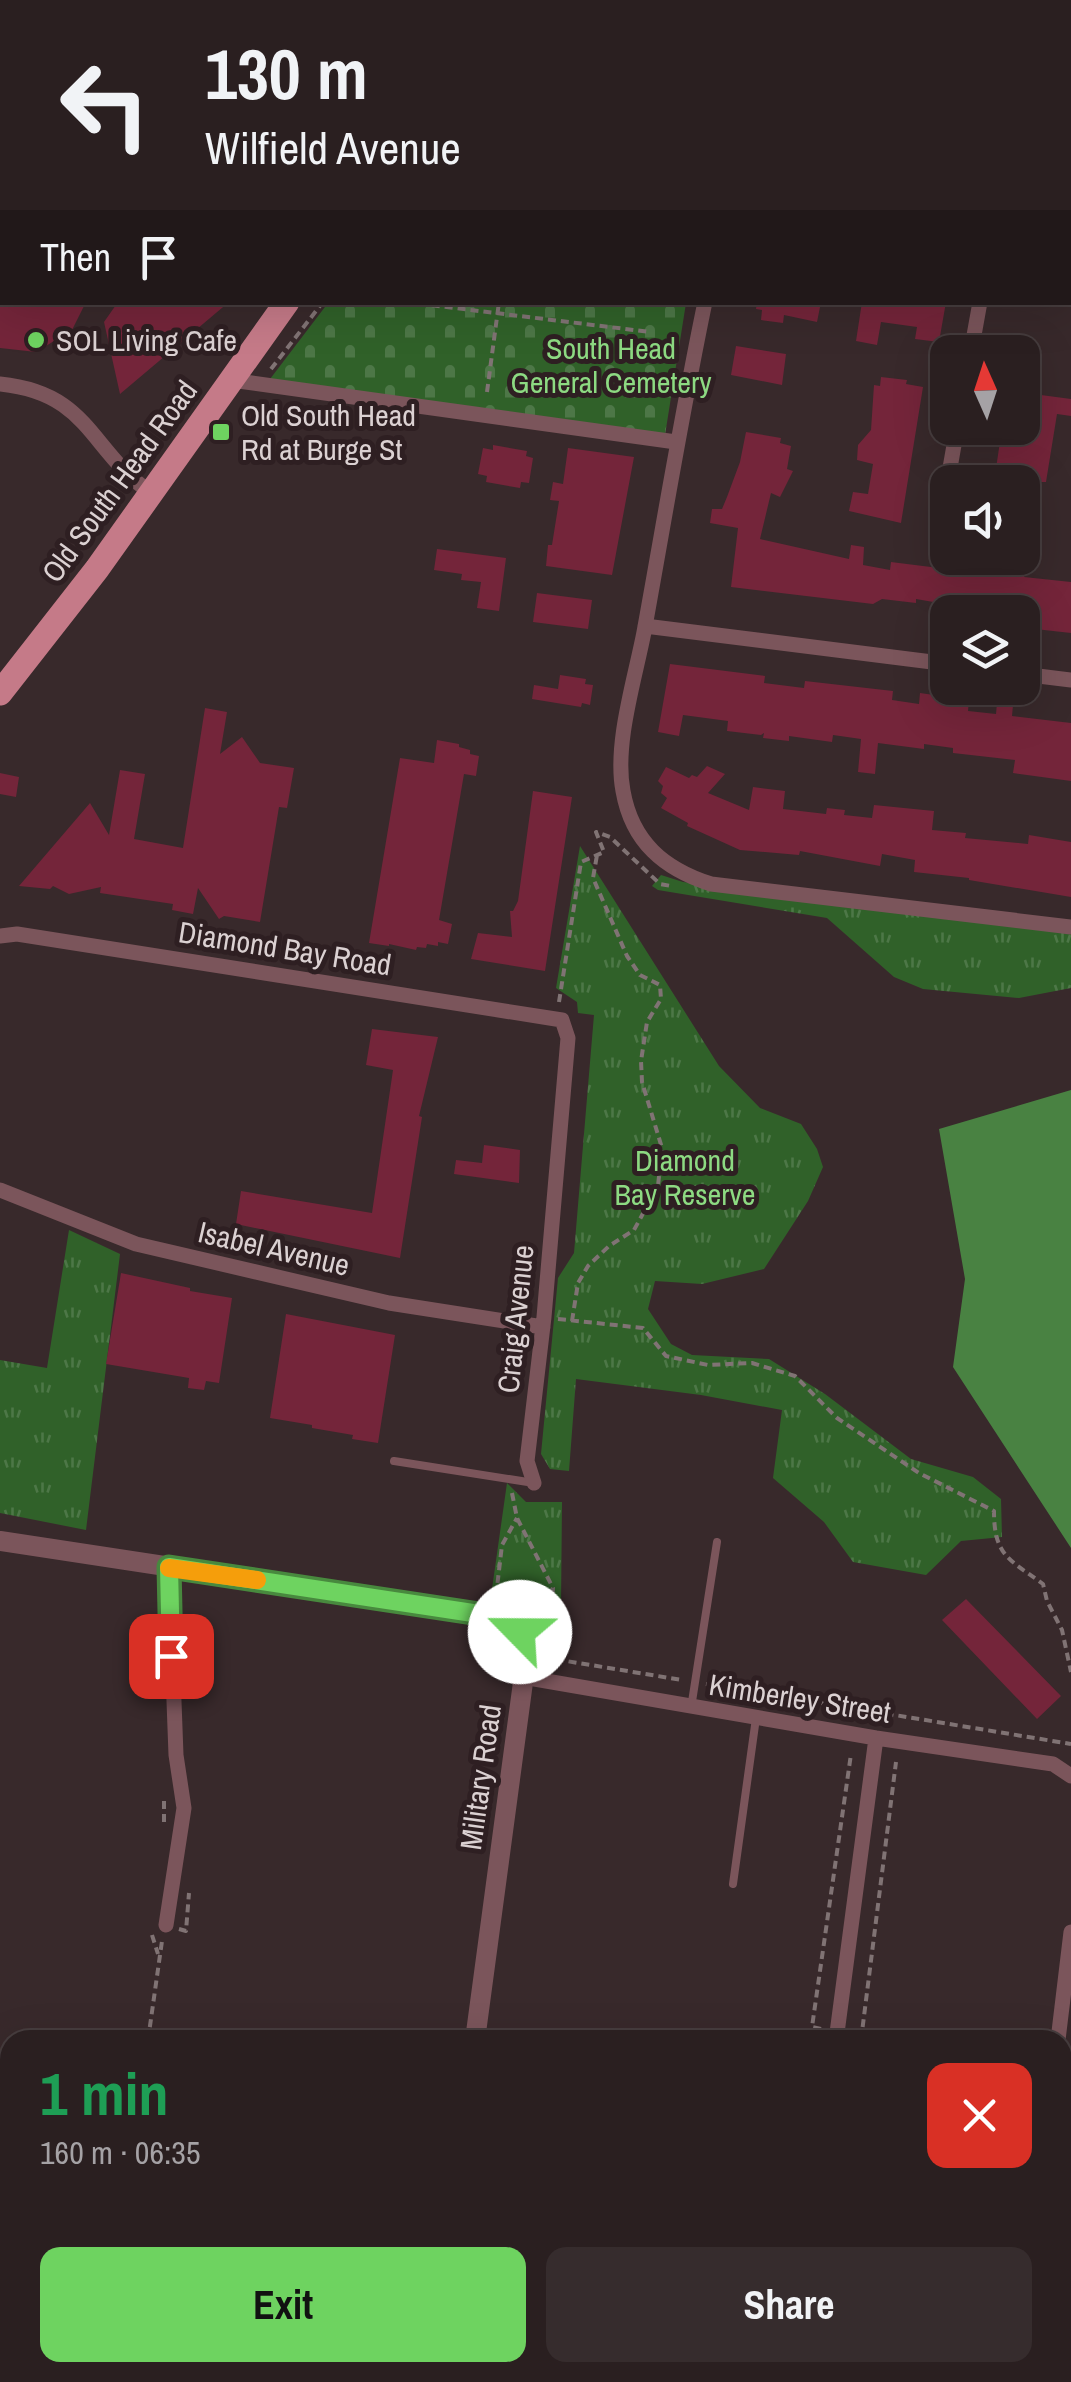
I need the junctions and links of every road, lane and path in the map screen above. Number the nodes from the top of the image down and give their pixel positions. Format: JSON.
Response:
{"nodes":[{"id":1,"x":285,"y":305,"type":"edge"},
{"id":2,"x":322,"y":305,"type":"edge"},
{"id":3,"x":429,"y":305,"type":"edge"},
{"id":4,"x":499,"y":305,"type":"edge"},
{"id":5,"x":704,"y":305,"type":"edge"},
{"id":6,"x":979,"y":305,"type":"edge"},
{"id":7,"x":498,"y":314,"type":"junction"},
{"id":8,"x":650,"y":332,"type":"dead end"},
{"id":9,"x":974,"y":335,"type":"edge"},
{"id":10,"x":266,"y":375,"type":"dead end"},
{"id":11,"x":231,"y":380,"type":"junction"},
{"id":12,"x":0,"y":384,"type":"edge"},
{"id":13,"x":486,"y":392,"type":"dead end"},
{"id":14,"x":676,"y":442,"type":"junction"},
{"id":15,"x":152,"y":493,"type":"junction"},
{"id":16,"x":645,"y":626,"type":"junction"},
{"id":17,"x":930,"y":662,"type":"edge"},
{"id":18,"x":1040,"y":676,"type":"edge"},
{"id":19,"x":1071,"y":680,"type":"edge"},
{"id":20,"x":0,"y":694,"type":"edge"},
{"id":21,"x":597,"y":855,"type":"junction"},
{"id":22,"x":674,"y":886,"type":"dead end"},
{"id":23,"x":1071,"y":927,"type":"edge"},
{"id":24,"x":0,"y":936,"type":"edge"},
{"id":25,"x":562,"y":1020,"type":"junction"},
{"id":26,"x":0,"y":1190,"type":"edge"},
{"id":27,"x":544,"y":1322,"type":"junction"},
{"id":28,"x":572,"y":1322,"type":"junction"},
{"id":29,"x":394,"y":1461,"type":"dead end"},
{"id":30,"x":534,"y":1483,"type":"junction"},
{"id":31,"x":517,"y":1518,"type":"junction"},
{"id":32,"x":0,"y":1542,"type":"edge"},
{"id":33,"x":717,"y":1542,"type":"dead end"},
{"id":34,"x":169,"y":1567,"type":"junction"},
{"id":35,"x":553,"y":1588,"type":"junction"},
{"id":36,"x":496,"y":1596,"type":"dead end"},
{"id":37,"x":510,"y":1622,"type":"junction"},
{"id":38,"x":1071,"y":1672,"type":"edge"},
{"id":39,"x":523,"y":1678,"type":"junction"},
{"id":40,"x":684,"y":1680,"type":"dead end"},
{"id":41,"x":703,"y":1684,"type":"dead end"},
{"id":42,"x":691,"y":1708,"type":"junction"},
{"id":43,"x":756,"y":1718,"type":"junction"},
{"id":44,"x":876,"y":1738,"type":"junction"},
{"id":45,"x":1071,"y":1744,"type":"edge"},
{"id":46,"x":850,"y":1754,"type":"dead end"},
{"id":47,"x":896,"y":1762,"type":"dead end"},
{"id":48,"x":1069,"y":1773,"type":"edge"},
{"id":49,"x":163,"y":1780,"type":"dead end"},
{"id":50,"x":164,"y":1832,"type":"dead end"},
{"id":51,"x":733,"y":1884,"type":"dead end"},
{"id":52,"x":158,"y":1927,"type":"junction"},
{"id":53,"x":1071,"y":1932,"type":"edge"},
{"id":54,"x":158,"y":1954,"type":"junction"},
{"id":55,"x":149,"y":2030,"type":"edge"},
{"id":56,"x":476,"y":2030,"type":"edge"},
{"id":57,"x":824,"y":2030,"type":"edge"},
{"id":58,"x":837,"y":2030,"type":"edge"},
{"id":59,"x":862,"y":2030,"type":"edge"},
{"id":60,"x":1059,"y":2030,"type":"edge"}],
"edges":[{"from":1,"to":11,"type":"main road","name":"Old South Head Road"},
{"from":2,"to":10,"type":"path"},
{"from":3,"to":7,"type":"path"},
{"from":4,"to":7,"type":"path"},
{"from":5,"to":14,"type":"street"},
{"from":6,"to":9,"type":"street"},
{"from":7,"to":8,"type":"path"},
{"from":7,"to":13,"type":"path"},
{"from":11,"to":14,"type":"street"},
{"from":11,"to":15,"type":"main road","name":"Old South Head Road"},
{"from":12,"to":15,"type":"street"},
{"from":14,"to":16,"type":"street"},
{"from":15,"to":20,"type":"main road","name":"Old South Head Road"},
{"from":16,"to":17,"type":"street"},
{"from":16,"to":23,"type":"street"},
{"from":18,"to":19,"type":"street"},
{"from":21,"to":22,"type":"path"},
{"from":21,"to":25,"type":"path"},
{"from":21,"to":28,"type":"path"},
{"from":24,"to":25,"type":"street","name":"Diamond Bay Road"},
{"from":25,"to":27,"type":"street","name":"Craig Avenue"},
{"from":26,"to":27,"type":"street","name":"Isabel Avenue"},
{"from":27,"to":28,"type":"path"},
{"from":27,"to":30,"type":"street","name":"Craig Avenue"},
{"from":28,"to":38,"type":"path"},
{"from":29,"to":30,"type":"lane"},
{"from":30,"to":31,"type":"path"},
{"from":31,"to":35,"type":"path"},
{"from":31,"to":36,"type":"path"},
{"from":32,"to":34,"type":"street"},
{"from":33,"to":42,"type":"lane"},
{"from":34,"to":37,"type":"street"},
{"from":34,"to":52,"type":"street"},
{"from":35,"to":37,"type":"path"},
{"from":35,"to":40,"type":"path"},
{"from":37,"to":39,"type":"street","name":"Military Road"},
{"from":39,"to":42,"type":"street","name":"Kimberley Street"},
{"from":39,"to":56,"type":"street","name":"Military Road"},
{"from":41,"to":45,"type":"path"},
{"from":42,"to":43,"type":"street","name":"Kimberley Street"},
{"from":43,"to":44,"type":"street","name":"Kimberley Street"},
{"from":43,"to":51,"type":"lane"},
{"from":44,"to":48,"type":"street","name":"Kimberley Street"},
{"from":44,"to":58,"type":"street"},
{"from":46,"to":57,"type":"path"},
{"from":47,"to":59,"type":"path"},
{"from":49,"to":50,"type":"path"},
{"from":52,"to":54,"type":"path"},
{"from":52,"to":54,"type":"path"},
{"from":53,"to":60,"type":"street"},
{"from":54,"to":55,"type":"path"}]}
